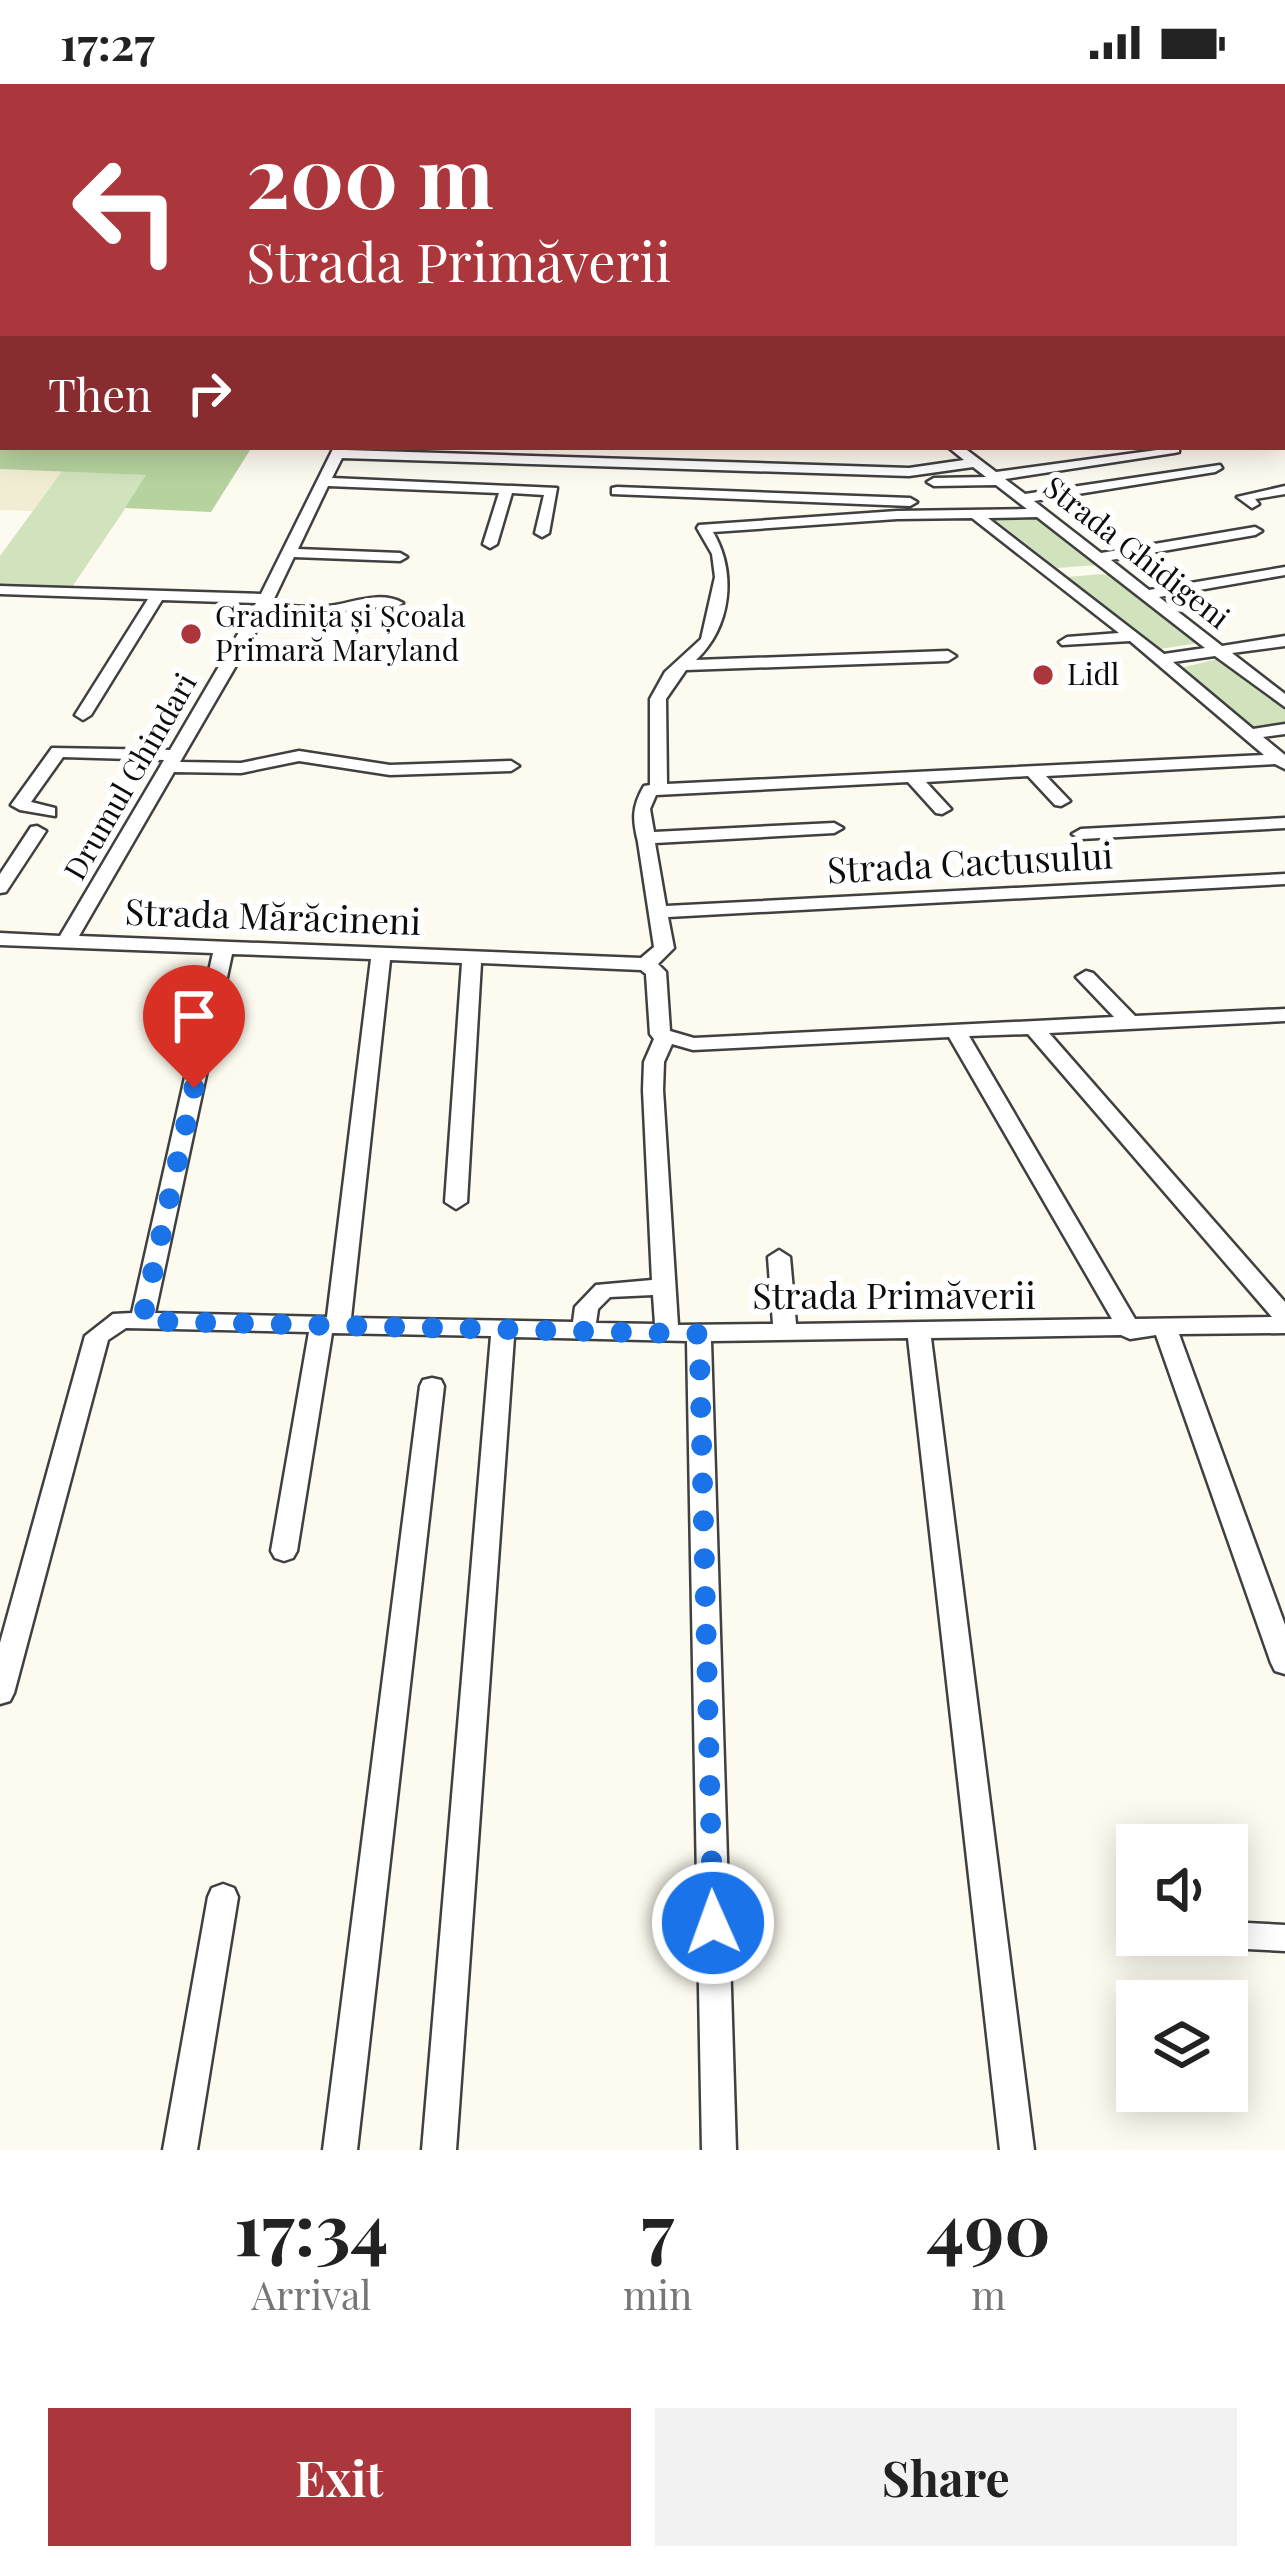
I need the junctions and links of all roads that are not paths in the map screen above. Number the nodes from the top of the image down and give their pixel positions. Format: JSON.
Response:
{"nodes":[{"id":1,"x":961,"y":450,"type":"edge"},
{"id":2,"x":1168,"y":450,"type":"edge"},
{"id":3,"x":339,"y":451,"type":"edge"},
{"id":4,"x":975,"y":463,"type":"junction"},
{"id":5,"x":1215,"y":468,"type":"dead end"},
{"id":6,"x":996,"y":479,"type":"junction"},
{"id":7,"x":825,"y":480,"type":"dead end"},
{"id":8,"x":324,"y":482,"type":"junction"},
{"id":9,"x":507,"y":489,"type":"junction"},
{"id":10,"x":1285,"y":490,"type":"edge"},
{"id":11,"x":617,"y":491,"type":"dead end"},
{"id":12,"x":1022,"y":499,"type":"junction"},
{"id":13,"x":1252,"y":504,"type":"dead end"},
{"id":14,"x":1038,"y":512,"type":"junction"},
{"id":15,"x":919,"y":516,"type":"junction"},
{"id":16,"x":977,"y":516,"type":"junction"},
{"id":17,"x":857,"y":527,"type":"dead end"},
{"id":18,"x":1255,"y":531,"type":"dead end"},
{"id":19,"x":542,"y":533,"type":"dead end"},
{"id":20,"x":490,"y":544,"type":"dead end"},
{"id":21,"x":290,"y":553,"type":"junction"},
{"id":22,"x":400,"y":557,"type":"dead end"},
{"id":23,"x":1098,"y":558,"type":"junction"},
{"id":24,"x":1285,"y":571,"type":"edge"},
{"id":25,"x":0,"y":590,"type":"edge"},
{"id":26,"x":1146,"y":595,"type":"junction"},
{"id":27,"x":158,"y":596,"type":"junction"},
{"id":28,"x":396,"y":603,"type":"dead end"},
{"id":29,"x":263,"y":604,"type":"junction"},
{"id":30,"x":1133,"y":636,"type":"junction"},
{"id":31,"x":1285,"y":641,"type":"edge"},
{"id":32,"x":1066,"y":642,"type":"dead end"},
{"id":33,"x":1217,"y":650,"type":"junction"},
{"id":34,"x":948,"y":656,"type":"dead end"},
{"id":35,"x":1162,"y":659,"type":"junction"},
{"id":36,"x":683,"y":664,"type":"junction"},
{"id":37,"x":1283,"y":698,"type":"edge"},
{"id":38,"x":83,"y":715,"type":"dead end"},
{"id":39,"x":1285,"y":729,"type":"edge"},
{"id":40,"x":1250,"y":734,"type":"junction"},
{"id":41,"x":171,"y":761,"type":"junction"},
{"id":42,"x":1282,"y":762,"type":"edge"},
{"id":43,"x":512,"y":766,"type":"dead end"},
{"id":44,"x":1032,"y":771,"type":"junction"},
{"id":45,"x":911,"y":776,"type":"junction"},
{"id":46,"x":652,"y":791,"type":"junction"},
{"id":47,"x":1061,"y":801,"type":"dead end"},
{"id":48,"x":942,"y":809,"type":"dead end"},
{"id":49,"x":49,"y":812,"type":"dead end"},
{"id":50,"x":1285,"y":823,"type":"edge"},
{"id":51,"x":834,"y":828,"type":"dead end"},
{"id":52,"x":38,"y":831,"type":"dead end"},
{"id":53,"x":1082,"y":834,"type":"dead end"},
{"id":54,"x":644,"y":838,"type":"junction"},
{"id":55,"x":1285,"y":879,"type":"edge"},
{"id":56,"x":0,"y":889,"type":"edge"},
{"id":57,"x":658,"y":912,"type":"junction"},
{"id":58,"x":0,"y":939,"type":"edge"},
{"id":59,"x":65,"y":942,"type":"junction"},
{"id":60,"x":224,"y":948,"type":"junction"},
{"id":61,"x":381,"y":954,"type":"junction"},
{"id":62,"x":472,"y":958,"type":"junction"},
{"id":63,"x":646,"y":964,"type":"junction"},
{"id":64,"x":1086,"y":977,"type":"dead end"},
{"id":65,"x":1285,"y":1015,"type":"edge"},
{"id":66,"x":1129,"y":1022,"type":"junction"},
{"id":67,"x":1033,"y":1027,"type":"junction"},
{"id":68,"x":956,"y":1032,"type":"junction"},
{"id":69,"x":664,"y":1039,"type":"junction"},
{"id":70,"x":456,"y":1202,"type":"dead end"},
{"id":71,"x":779,"y":1257,"type":"dead end"},
{"id":72,"x":664,"y":1287,"type":"junction"},
{"id":73,"x":142,"y":1321,"type":"junction"},
{"id":74,"x":1285,"y":1321,"type":"edge"},
{"id":75,"x":330,"y":1326,"type":"junction"},
{"id":76,"x":503,"y":1330,"type":"junction"},
{"id":77,"x":1166,"y":1330,"type":"junction"},
{"id":78,"x":583,"y":1331,"type":"junction"},
{"id":79,"x":1130,"y":1331,"type":"junction"},
{"id":80,"x":919,"y":1332,"type":"junction"},
{"id":81,"x":667,"y":1333,"type":"junction"},
{"id":82,"x":784,"y":1333,"type":"junction"},
{"id":83,"x":699,"y":1334,"type":"junction"},
{"id":84,"x":432,"y":1386,"type":"dead end"},
{"id":85,"x":284,"y":1551,"type":"dead end"},
{"id":86,"x":1285,"y":1663,"type":"edge"},
{"id":87,"x":0,"y":1693,"type":"edge"},
{"id":88,"x":223,"y":1897,"type":"dead end"},
{"id":89,"x":1248,"y":1936,"type":"edge"},
{"id":90,"x":1285,"y":1938,"type":"edge"},
{"id":91,"x":180,"y":2150,"type":"edge"},
{"id":92,"x":340,"y":2150,"type":"edge"},
{"id":93,"x":439,"y":2150,"type":"edge"},
{"id":94,"x":719,"y":2150,"type":"edge"},
{"id":95,"x":1017,"y":2150,"type":"edge"}],
"edges":[{"from":1,"to":4,"type":"street","name":"Strada Ghidigeni"},
{"from":2,"to":6,"type":"street"},
{"from":3,"to":4,"type":"street"},
{"from":3,"to":8,"type":"street","name":"Drumul Ghindari"},
{"from":4,"to":6,"type":"street","name":"Strada Ghidigeni"},
{"from":5,"to":12,"type":"street"},
{"from":6,"to":7,"type":"street"},
{"from":6,"to":12,"type":"street","name":"Strada Ghidigeni"},
{"from":8,"to":9,"type":"street"},
{"from":8,"to":21,"type":"street","name":"Drumul Ghindari"},
{"from":9,"to":19,"type":"street"},
{"from":9,"to":20,"type":"street"},
{"from":10,"to":13,"type":"street"},
{"from":11,"to":14,"type":"street"},
{"from":12,"to":14,"type":"street","name":"Strada Ghidigeni"},
{"from":14,"to":16,"type":"street"},
{"from":14,"to":23,"type":"street","name":"Strada Ghidigeni"},
{"from":15,"to":16,"type":"street"},
{"from":15,"to":17,"type":"street"},
{"from":15,"to":36,"type":"street"},
{"from":16,"to":30,"type":"street"},
{"from":18,"to":23,"type":"street"},
{"from":21,"to":22,"type":"street"},
{"from":21,"to":29,"type":"street","name":"Drumul Ghindari"},
{"from":23,"to":26,"type":"street","name":"Strada Ghidigeni"},
{"from":24,"to":26,"type":"street"},
{"from":25,"to":27,"type":"street"},
{"from":26,"to":33,"type":"street","name":"Strada Ghidigeni"},
{"from":27,"to":29,"type":"street"},
{"from":27,"to":38,"type":"street"},
{"from":28,"to":29,"type":"street"},
{"from":29,"to":41,"type":"street","name":"Drumul Ghindari"},
{"from":30,"to":32,"type":"street"},
{"from":30,"to":35,"type":"street"},
{"from":31,"to":33,"type":"street"},
{"from":33,"to":35,"type":"street"},
{"from":33,"to":37,"type":"street","name":"Strada Ghidigeni"},
{"from":34,"to":36,"type":"street"},
{"from":35,"to":40,"type":"street"},
{"from":36,"to":46,"type":"street"},
{"from":39,"to":40,"type":"street"},
{"from":40,"to":42,"type":"street"},
{"from":41,"to":43,"type":"street"},
{"from":41,"to":49,"type":"street"},
{"from":41,"to":59,"type":"street","name":"Drumul Ghindari"},
{"from":42,"to":44,"type":"street"},
{"from":44,"to":45,"type":"street"},
{"from":44,"to":47,"type":"street","name":"Strada Cactusului"},
{"from":45,"to":46,"type":"street"},
{"from":45,"to":48,"type":"street","name":"Strada Cactusului"},
{"from":46,"to":54,"type":"street"},
{"from":50,"to":53,"type":"street"},
{"from":51,"to":54,"type":"street"},
{"from":52,"to":56,"type":"street"},
{"from":54,"to":57,"type":"street"},
{"from":55,"to":57,"type":"street","name":"Strada Cactusului"},
{"from":57,"to":63,"type":"street"},
{"from":58,"to":59,"type":"street","name":"Strada Mărăcineni"},
{"from":59,"to":60,"type":"street","name":"Strada Mărăcineni"},
{"from":60,"to":61,"type":"street","name":"Strada Mărăcineni"},
{"from":60,"to":73,"type":"street"},
{"from":61,"to":62,"type":"street","name":"Strada Mărăcineni"},
{"from":61,"to":75,"type":"street"},
{"from":62,"to":63,"type":"street","name":"Strada Mărăcineni"},
{"from":62,"to":70,"type":"street","name":"Strada Mărăcineni"},
{"from":63,"to":69,"type":"street"},
{"from":64,"to":66,"type":"street"},
{"from":65,"to":66,"type":"street"},
{"from":66,"to":67,"type":"street"},
{"from":67,"to":68,"type":"street"},
{"from":67,"to":74,"type":"street"},
{"from":68,"to":69,"type":"street"},
{"from":68,"to":79,"type":"street"},
{"from":69,"to":72,"type":"street"},
{"from":71,"to":82,"type":"street"},
{"from":72,"to":78,"type":"street"},
{"from":72,"to":81,"type":"street"},
{"from":73,"to":75,"type":"street","name":"Strada Primăverii"},
{"from":73,"to":87,"type":"street"},
{"from":74,"to":77,"type":"street","name":"Strada Primăverii"},
{"from":75,"to":76,"type":"street","name":"Strada Primăverii"},
{"from":75,"to":85,"type":"street"},
{"from":76,"to":78,"type":"street","name":"Strada Primăverii"},
{"from":76,"to":93,"type":"street"},
{"from":77,"to":79,"type":"street","name":"Strada Primăverii"},
{"from":77,"to":86,"type":"street"},
{"from":78,"to":81,"type":"street","name":"Strada Primăverii"},
{"from":79,"to":80,"type":"street","name":"Strada Primăverii"},
{"from":80,"to":82,"type":"street","name":"Strada Primăverii"},
{"from":80,"to":95,"type":"street"},
{"from":81,"to":83,"type":"street","name":"Strada Primăverii"},
{"from":82,"to":83,"type":"street","name":"Strada Primăverii"},
{"from":83,"to":94,"type":"street"},
{"from":84,"to":92,"type":"street"},
{"from":88,"to":91,"type":"street"},
{"from":89,"to":90,"type":"street"}]}
